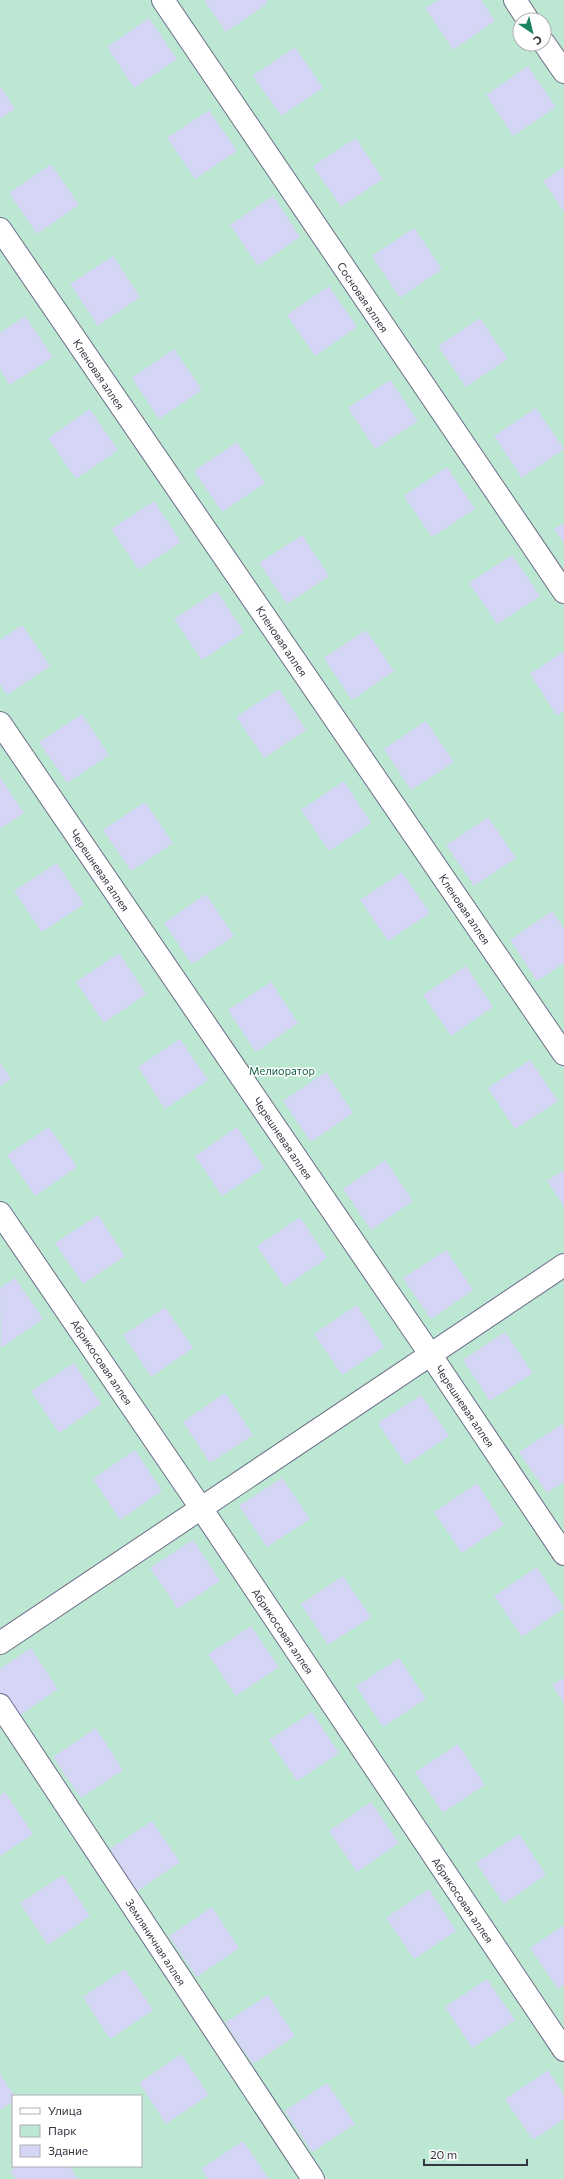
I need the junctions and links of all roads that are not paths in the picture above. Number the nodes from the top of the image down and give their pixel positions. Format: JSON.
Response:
{"nodes":[{"id":1,"x":163,"y":0,"type":"edge"},
{"id":2,"x":515,"y":0,"type":"edge"},
{"id":3,"x":523,"y":12,"type":"edge"},
{"id":4,"x":550,"y":52,"type":"edge"},
{"id":5,"x":564,"y":72,"type":"edge"},
{"id":6,"x":0,"y":229,"type":"edge"},
{"id":7,"x":564,"y":592,"type":"edge"},
{"id":8,"x":0,"y":723,"type":"edge"},
{"id":9,"x":564,"y":1054,"type":"edge"},
{"id":10,"x":0,"y":1213,"type":"edge"},
{"id":11,"x":564,"y":1265,"type":"edge"},
{"id":12,"x":430,"y":1354,"type":"junction"},
{"id":13,"x":201,"y":1508,"type":"junction"},
{"id":14,"x":564,"y":1554,"type":"edge"},
{"id":15,"x":0,"y":1642,"type":"edge"},
{"id":16,"x":0,"y":1705,"type":"edge"},
{"id":17,"x":564,"y":2050,"type":"edge"},
{"id":18,"x":313,"y":2179,"type":"edge"}],
"edges":[{"from":1,"to":7,"type":"street","name":"Сосновая аллея"},
{"from":2,"to":3,"type":"street"},
{"from":4,"to":5,"type":"street"},
{"from":6,"to":9,"type":"street","name":"Кленовая аллея"},
{"from":8,"to":12,"type":"street","name":"Черешневая аллея"},
{"from":10,"to":13,"type":"street","name":"Абрикосовая аллея"},
{"from":11,"to":12,"type":"street"},
{"from":12,"to":13,"type":"street"},
{"from":12,"to":14,"type":"street","name":"Черешневая аллея"},
{"from":13,"to":15,"type":"street"},
{"from":13,"to":17,"type":"street","name":"Абрикосовая аллея"},
{"from":16,"to":18,"type":"street","name":"Земляничная аллея"}]}
